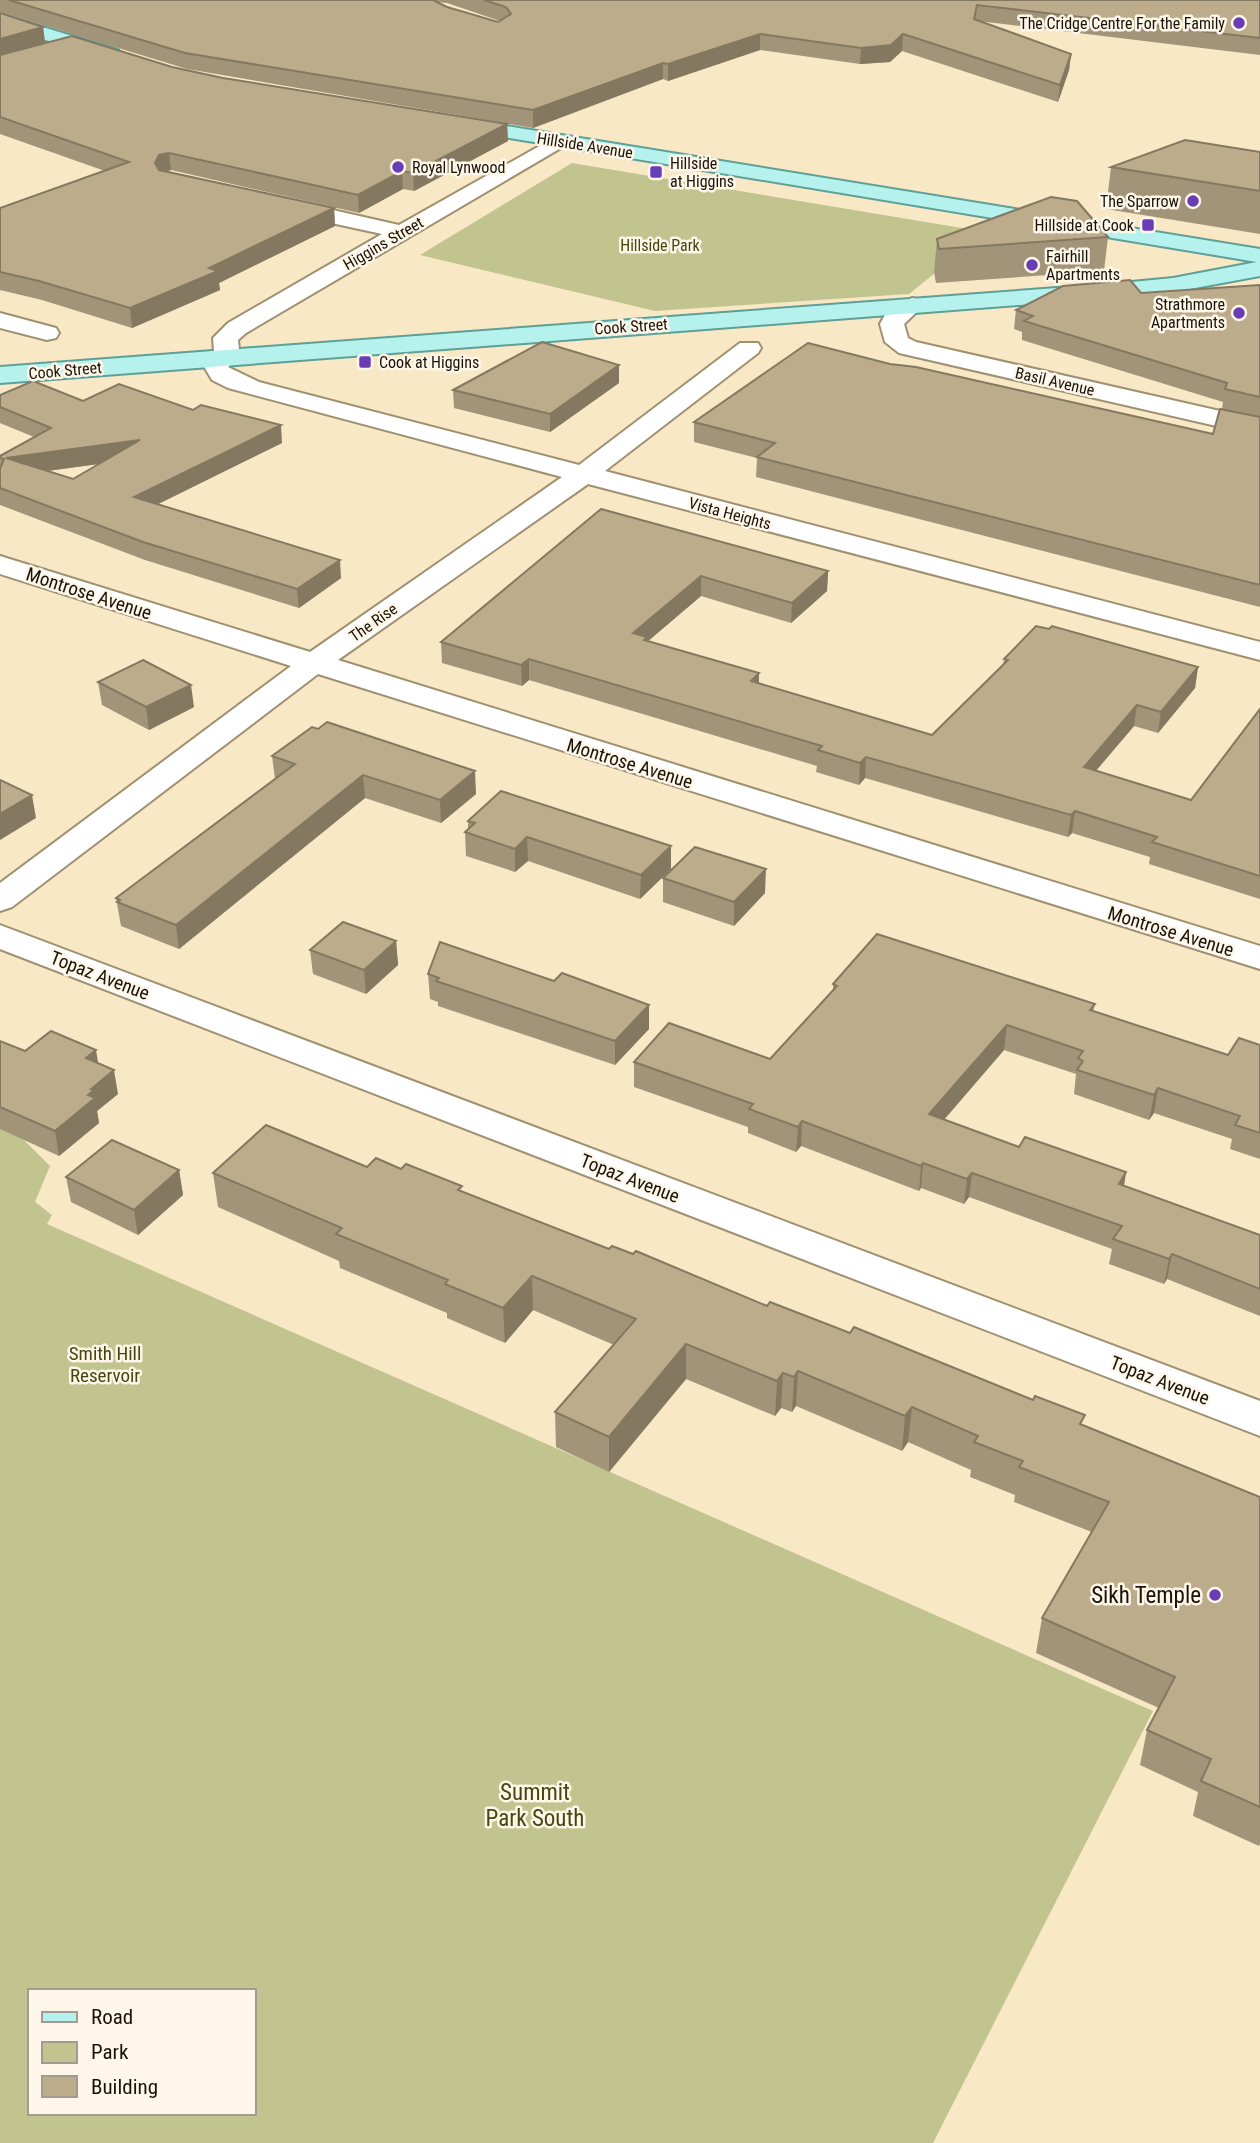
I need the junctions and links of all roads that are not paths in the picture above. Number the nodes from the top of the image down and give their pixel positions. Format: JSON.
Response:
{"nodes":[{"id":1,"x":0,"y":20,"type":"edge"},
{"id":2,"x":75,"y":43,"type":"junction"},
{"id":3,"x":42,"y":53,"type":"edge"},
{"id":4,"x":129,"y":60,"type":"edge"},
{"id":5,"x":437,"y":121,"type":"edge"},
{"id":6,"x":559,"y":141,"type":"junction"},
{"id":7,"x":265,"y":202,"type":"edge"},
{"id":8,"x":401,"y":232,"type":"junction"},
{"id":9,"x":1260,"y":256,"type":"edge"},
{"id":10,"x":1260,"y":270,"type":"edge"},
{"id":11,"x":912,"y":305,"type":"junction"},
{"id":12,"x":0,"y":320,"type":"edge"},
{"id":13,"x":47,"y":333,"type":"dead end"},
{"id":14,"x":749,"y":348,"type":"dead end"},
{"id":15,"x":219,"y":358,"type":"junction"},
{"id":16,"x":0,"y":375,"type":"edge"},
{"id":17,"x":1260,"y":428,"type":"edge"},
{"id":18,"x":583,"y":475,"type":"junction"},
{"id":19,"x":0,"y":565,"type":"edge"},
{"id":20,"x":1260,"y":651,"type":"edge"},
{"id":21,"x":311,"y":665,"type":"junction"},
{"id":22,"x":0,"y":901,"type":"edge"},
{"id":23,"x":0,"y":936,"type":"edge"},
{"id":24,"x":1260,"y":958,"type":"edge"},
{"id":25,"x":1260,"y":1419,"type":"edge"}],
"edges":[{"from":1,"to":2,"type":"main road"},
{"from":2,"to":3,"type":"street"},
{"from":2,"to":4,"type":"main road"},
{"from":5,"to":6,"type":"main road","name":"Hillside Avenue"},
{"from":6,"to":8,"type":"street","name":"Higgins Street"},
{"from":6,"to":9,"type":"main road","name":"Hillside Avenue"},
{"from":7,"to":8,"type":"street"},
{"from":8,"to":15,"type":"street","name":"Higgins Street"},
{"from":10,"to":11,"type":"main road","name":"Cook Street"},
{"from":11,"to":15,"type":"main road","name":"Cook Street"},
{"from":11,"to":17,"type":"street","name":"Basil Avenue"},
{"from":12,"to":13,"type":"street"},
{"from":14,"to":18,"type":"street","name":"The Rise"},
{"from":15,"to":16,"type":"main road","name":"Cook Street"},
{"from":15,"to":18,"type":"street","name":"Vista Heights"},
{"from":18,"to":20,"type":"street","name":"Vista Heights"},
{"from":18,"to":21,"type":"street","name":"The Rise"},
{"from":19,"to":21,"type":"street","name":"Montrose Avenue"},
{"from":21,"to":22,"type":"street","name":"The Rise"},
{"from":21,"to":24,"type":"street","name":"Montrose Avenue"},
{"from":23,"to":25,"type":"street","name":"Topaz Avenue"}]}
